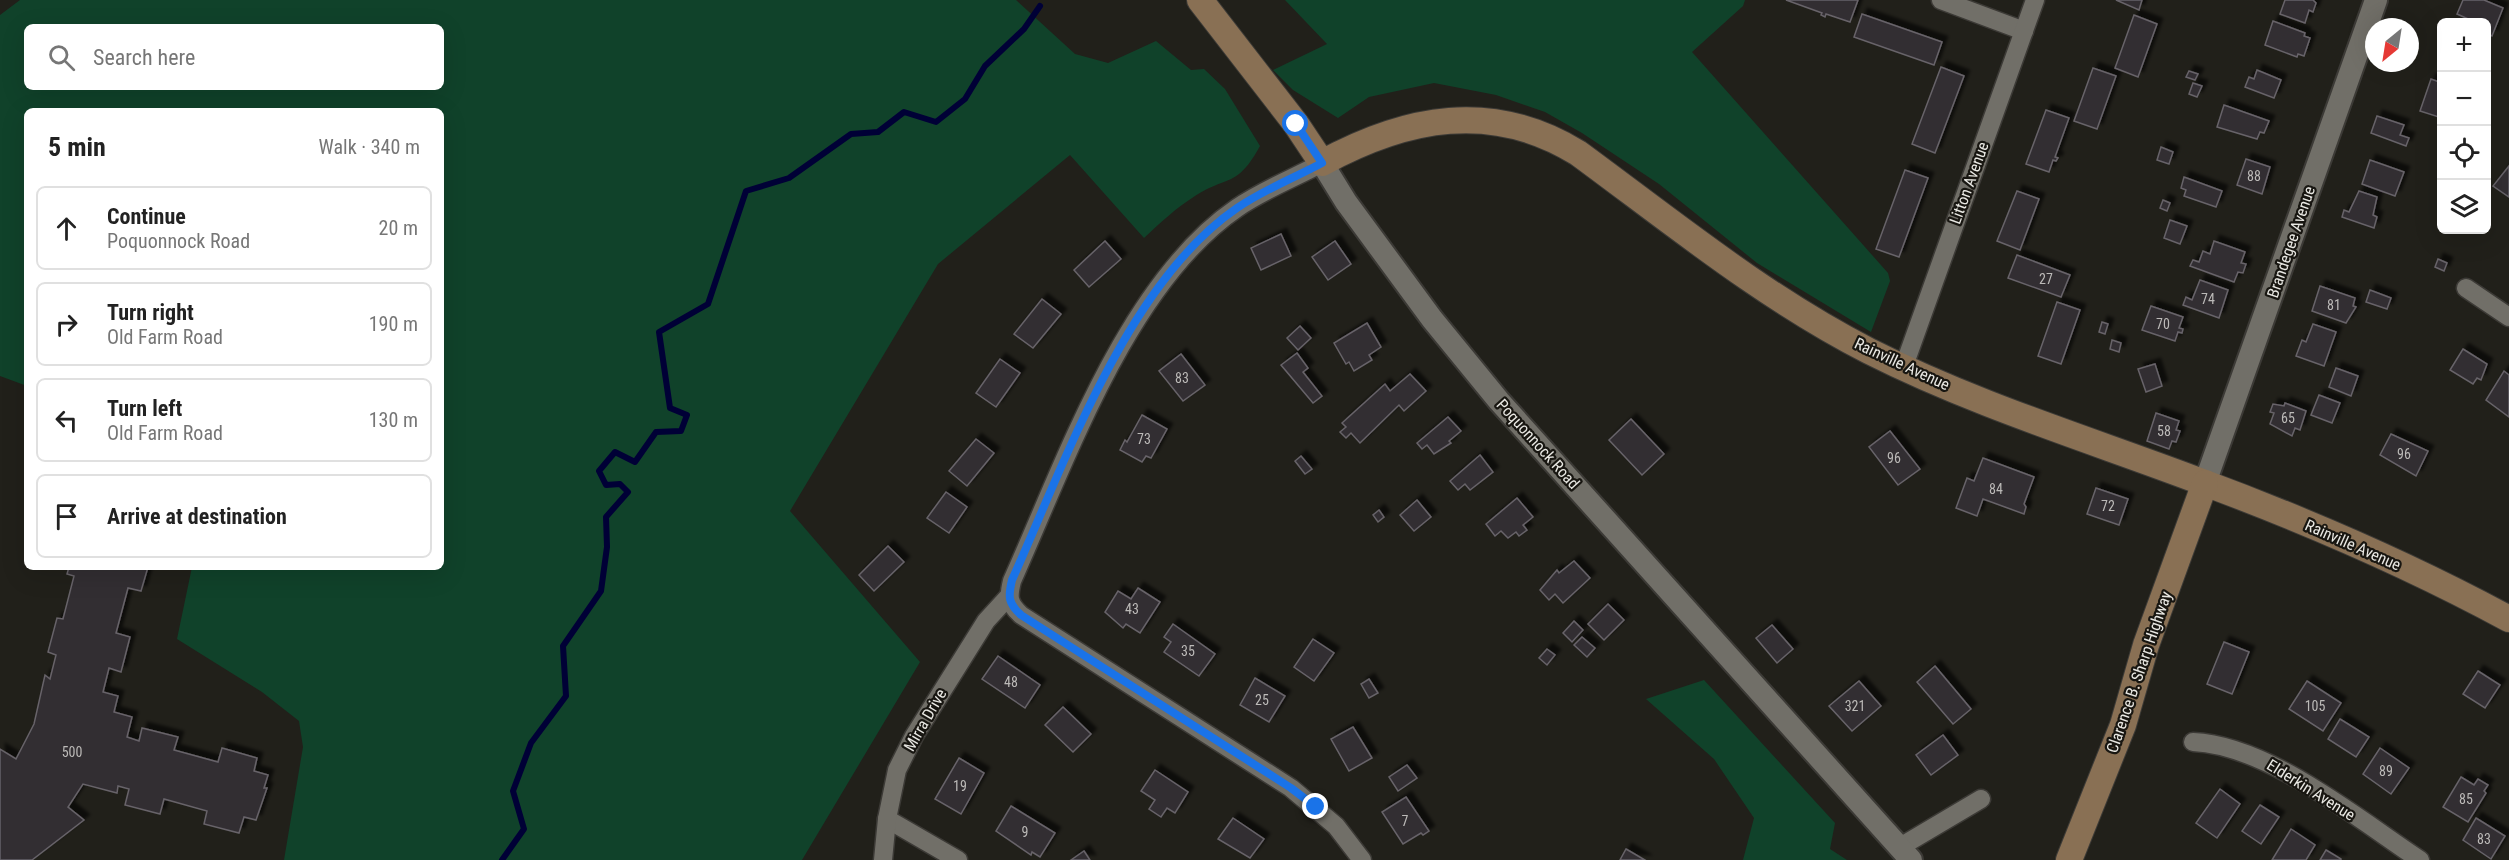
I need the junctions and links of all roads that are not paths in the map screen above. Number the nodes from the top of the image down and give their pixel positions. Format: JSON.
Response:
{"nodes":[{"id":1,"x":1200,"y":0,"type":"edge"},
{"id":2,"x":1941,"y":0,"type":"edge"},
{"id":3,"x":2035,"y":0,"type":"edge"},
{"id":4,"x":2376,"y":0,"type":"edge"},
{"id":5,"x":2024,"y":31,"type":"junction"},
{"id":6,"x":1322,"y":163,"type":"junction"},
{"id":7,"x":2466,"y":288,"type":"dead end"},
{"id":8,"x":2509,"y":317,"type":"edge"},
{"id":9,"x":1904,"y":366,"type":"junction"},
{"id":10,"x":2205,"y":483,"type":"junction"},
{"id":11,"x":1008,"y":597,"type":"junction"},
{"id":12,"x":2509,"y":619,"type":"edge"},
{"id":13,"x":2193,"y":742,"type":"dead end"},
{"id":14,"x":1981,"y":799,"type":"dead end"},
{"id":15,"x":887,"y":819,"type":"junction"},
{"id":16,"x":1905,"y":853,"type":"edge"},
{"id":17,"x":883,"y":860,"type":"edge"},
{"id":18,"x":958,"y":860,"type":"edge"},
{"id":19,"x":1362,"y":860,"type":"edge"},
{"id":20,"x":2069,"y":860,"type":"edge"},
{"id":21,"x":2421,"y":860,"type":"edge"}],
"edges":[{"from":1,"to":6,"type":"main road","name":"Poquonnock Road"},
{"from":2,"to":5,"type":"street"},
{"from":3,"to":5,"type":"street","name":"Litton Avenue"},
{"from":4,"to":10,"type":"street","name":"Brandegee Avenue"},
{"from":5,"to":9,"type":"street","name":"Litton Avenue"},
{"from":6,"to":9,"type":"main road","name":"Rainville Avenue"},
{"from":6,"to":11,"type":"street"},
{"from":6,"to":16,"type":"street","name":"Poquonnock Road"},
{"from":7,"to":8,"type":"street"},
{"from":9,"to":10,"type":"main road","name":"Rainville Avenue"},
{"from":10,"to":12,"type":"main road","name":"Rainville Avenue"},
{"from":10,"to":20,"type":"main road","name":"Clarence B. Sharp Highway"},
{"from":11,"to":15,"type":"street","name":"Mirra Drive"},
{"from":11,"to":19,"type":"street"},
{"from":13,"to":21,"type":"street","name":"Elderkin Avenue"},
{"from":14,"to":16,"type":"street"},
{"from":15,"to":17,"type":"street","name":"Mirra Drive"},
{"from":15,"to":18,"type":"street"}]}
